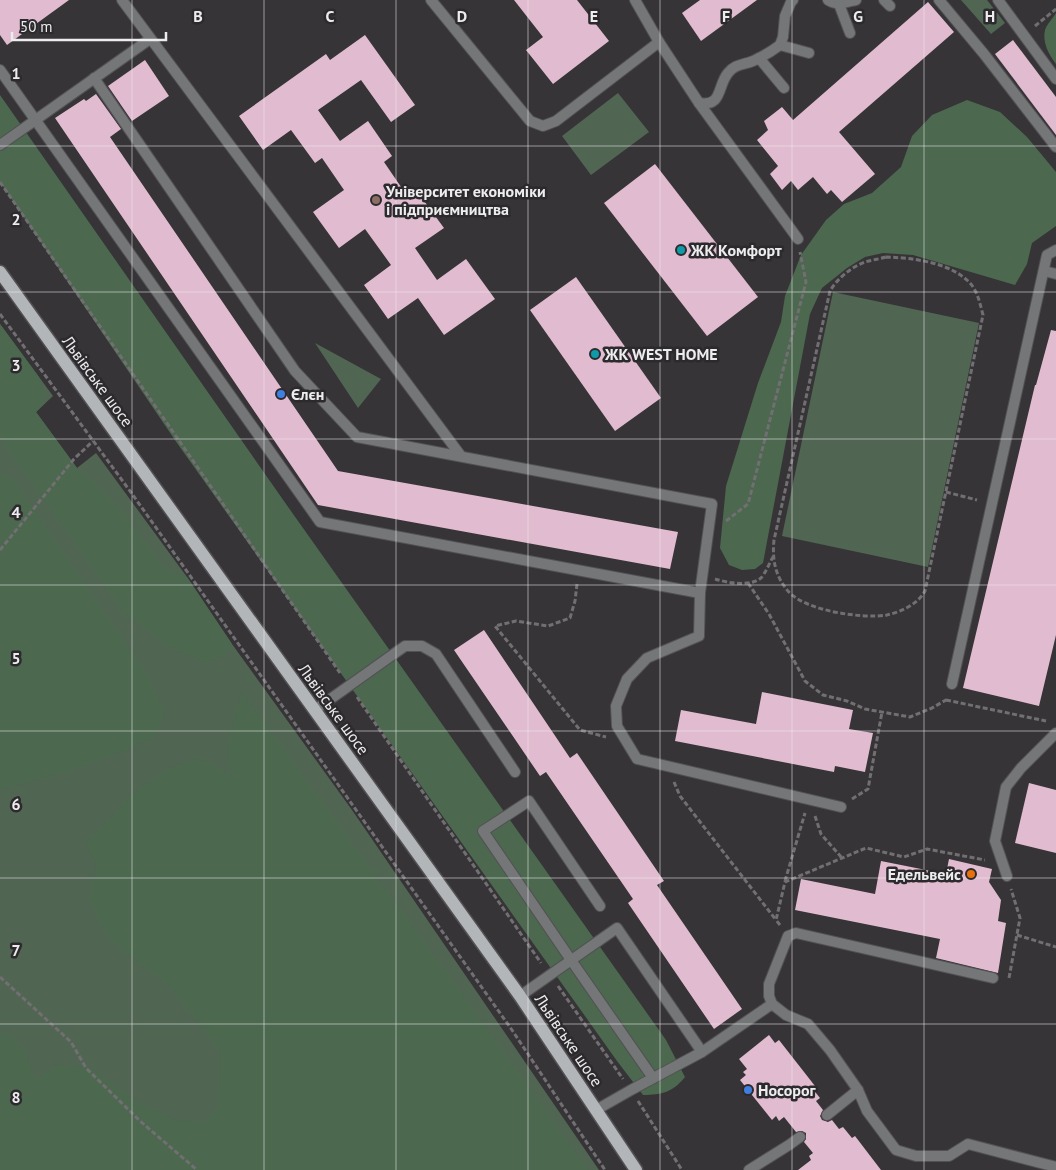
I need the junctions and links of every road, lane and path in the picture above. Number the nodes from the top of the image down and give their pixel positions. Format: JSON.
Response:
{"nodes":[{"id":1,"x":122,"y":0,"type":"edge"},
{"id":2,"x":431,"y":0,"type":"edge"},
{"id":3,"x":635,"y":0,"type":"edge"},
{"id":4,"x":793,"y":0,"type":"edge"},
{"id":5,"x":828,"y":0,"type":"edge"},
{"id":6,"x":856,"y":0,"type":"edge"},
{"id":7,"x":939,"y":0,"type":"edge"},
{"id":8,"x":998,"y":0,"type":"edge"},
{"id":9,"x":840,"y":4,"type":"junction"},
{"id":10,"x":1056,"y":9,"type":"edge"},
{"id":11,"x":850,"y":33,"type":"dead end"},
{"id":12,"x":1023,"y":35,"type":"junction"},
{"id":13,"x":150,"y":39,"type":"junction"},
{"id":14,"x":659,"y":42,"type":"junction"},
{"id":15,"x":780,"y":45,"type":"junction"},
{"id":16,"x":809,"y":53,"type":"dead end"},
{"id":17,"x":759,"y":58,"type":"junction"},
{"id":18,"x":0,"y":70,"type":"edge"},
{"id":19,"x":94,"y":78,"type":"junction"},
{"id":20,"x":1056,"y":79,"type":"edge"},
{"id":21,"x":784,"y":88,"type":"dead end"},
{"id":22,"x":699,"y":103,"type":"junction"},
{"id":23,"x":35,"y":120,"type":"junction"},
{"id":24,"x":0,"y":145,"type":"edge"},
{"id":25,"x":1056,"y":147,"type":"edge"},
{"id":26,"x":798,"y":239,"type":"joint"},
{"id":27,"x":1056,"y":250,"type":"edge"},
{"id":28,"x":1044,"y":271,"type":"junction"},
{"id":29,"x":0,"y":272,"type":"edge"},
{"id":30,"x":1056,"y":274,"type":"edge"},
{"id":31,"x":0,"y":314,"type":"edge"},
{"id":32,"x":93,"y":441,"type":"junction"},
{"id":33,"x":462,"y":456,"type":"junction"},
{"id":34,"x":946,"y":492,"type":"junction"},
{"id":35,"x":992,"y":503,"type":"junction"},
{"id":36,"x":708,"y":534,"type":"junction"},
{"id":37,"x":0,"y":550,"type":"edge"},
{"id":38,"x":773,"y":557,"type":"junction"},
{"id":39,"x":702,"y":576,"type":"junction"},
{"id":40,"x":748,"y":583,"type":"junction"},
{"id":41,"x":700,"y":593,"type":"junction"},
{"id":42,"x":575,"y":600,"type":"dead end"},
{"id":43,"x":952,"y":684,"type":"joint"},
{"id":44,"x":946,"y":700,"type":"junction"},
{"id":45,"x":315,"y":710,"type":"junction"},
{"id":46,"x":882,"y":712,"type":"junction"},
{"id":47,"x":1046,"y":722,"type":"dead end"},
{"id":48,"x":1056,"y":733,"type":"edge"},
{"id":49,"x":628,"y":743,"type":"junction"},
{"id":50,"x":666,"y":766,"type":"junction"},
{"id":51,"x":515,"y":772,"type":"dead end"},
{"id":52,"x":809,"y":799,"type":"junction"},
{"id":53,"x":842,"y":807,"type":"joint"},
{"id":54,"x":842,"y":858,"type":"junction"},
{"id":55,"x":1003,"y":863,"type":"junction"},
{"id":56,"x":1007,"y":876,"type":"joint"},
{"id":57,"x":785,"y":882,"type":"junction"},
{"id":58,"x":600,"y":906,"type":"dead end"},
{"id":59,"x":776,"y":920,"type":"junction"},
{"id":60,"x":1017,"y":935,"type":"junction"},
{"id":61,"x":788,"y":936,"type":"junction"},
{"id":62,"x":1056,"y":947,"type":"edge"},
{"id":63,"x":571,"y":960,"type":"junction"},
{"id":64,"x":0,"y":977,"type":"edge"},
{"id":65,"x":993,"y":978,"type":"joint"},
{"id":66,"x":520,"y":996,"type":"junction"},
{"id":67,"x":772,"y":1004,"type":"junction"},
{"id":68,"x":702,"y":1052,"type":"junction"},
{"id":69,"x":654,"y":1078,"type":"junction"},
{"id":70,"x":858,"y":1090,"type":"junction"},
{"id":71,"x":596,"y":1110,"type":"junction"},
{"id":72,"x":827,"y":1115,"type":"dead end"},
{"id":73,"x":800,"y":1137,"type":"dead end"},
{"id":74,"x":1056,"y":1167,"type":"edge"},
{"id":75,"x":197,"y":1170,"type":"edge"},
{"id":76,"x":605,"y":1170,"type":"edge"},
{"id":77,"x":636,"y":1170,"type":"edge"},
{"id":78,"x":749,"y":1170,"type":"edge"}],
"edges":[{"from":1,"to":13,"type":"street"},
{"from":2,"to":14,"type":"street"},
{"from":3,"to":14,"type":"street"},
{"from":4,"to":15,"type":"street"},
{"from":5,"to":9,"type":"street"},
{"from":6,"to":9,"type":"street"},
{"from":7,"to":25,"type":"street"},
{"from":8,"to":12,"type":"street"},
{"from":9,"to":11,"type":"street"},
{"from":10,"to":12,"type":"path"},
{"from":12,"to":20,"type":"street"},
{"from":13,"to":19,"type":"street"},
{"from":13,"to":33,"type":"street"},
{"from":14,"to":22,"type":"street"},
{"from":15,"to":16,"type":"street"},
{"from":15,"to":17,"type":"street"},
{"from":17,"to":21,"type":"street"},
{"from":17,"to":22,"type":"street"},
{"from":18,"to":23,"type":"street"},
{"from":19,"to":23,"type":"street"},
{"from":19,"to":33,"type":"street"},
{"from":22,"to":26,"type":"street"},
{"from":23,"to":24,"type":"street"},
{"from":23,"to":41,"type":"street"},
{"from":26,"to":36,"type":"path"},
{"from":27,"to":28,"type":"street"},
{"from":28,"to":30,"type":"street"},
{"from":28,"to":35,"type":"street"},
{"from":29,"to":45,"type":"main road","name":"Львівське шосе"},
{"from":31,"to":32,"type":"path"},
{"from":32,"to":37,"type":"path"},
{"from":32,"to":76,"type":"path"},
{"from":33,"to":36,"type":"street"},
{"from":34,"to":35,"type":"path"},
{"from":34,"to":38,"type":"path"},
{"from":34,"to":38,"type":"path"},
{"from":35,"to":43,"type":"street"},
{"from":36,"to":39,"type":"street"},
{"from":38,"to":40,"type":"path"},
{"from":39,"to":40,"type":"path"},
{"from":39,"to":41,"type":"street"},
{"from":40,"to":46,"type":"path"},
{"from":41,"to":49,"type":"street"},
{"from":42,"to":49,"type":"path"},
{"from":43,"to":44,"type":"path"},
{"from":44,"to":46,"type":"path"},
{"from":44,"to":47,"type":"path"},
{"from":45,"to":51,"type":"street"},
{"from":45,"to":66,"type":"main road","name":"Львівське шосе"},
{"from":46,"to":53,"type":"path"},
{"from":48,"to":55,"type":"street"},
{"from":49,"to":50,"type":"street"},
{"from":50,"to":52,"type":"street"},
{"from":50,"to":59,"type":"path"},
{"from":52,"to":53,"type":"street"},
{"from":52,"to":54,"type":"path"},
{"from":52,"to":57,"type":"path"},
{"from":54,"to":55,"type":"path"},
{"from":54,"to":57,"type":"path"},
{"from":55,"to":56,"type":"street"},
{"from":56,"to":60,"type":"path"},
{"from":57,"to":59,"type":"path"},
{"from":58,"to":63,"type":"street"},
{"from":59,"to":61,"type":"path"},
{"from":60,"to":62,"type":"path"},
{"from":60,"to":65,"type":"path"},
{"from":61,"to":65,"type":"street"},
{"from":61,"to":67,"type":"street"},
{"from":63,"to":66,"type":"street"},
{"from":63,"to":68,"type":"street"},
{"from":63,"to":69,"type":"street"},
{"from":64,"to":75,"type":"path"},
{"from":66,"to":71,"type":"main road","name":"Львівське шосе"},
{"from":67,"to":68,"type":"street"},
{"from":67,"to":70,"type":"street"},
{"from":68,"to":69,"type":"street"},
{"from":69,"to":71,"type":"street"},
{"from":70,"to":72,"type":"street"},
{"from":70,"to":74,"type":"street"},
{"from":71,"to":77,"type":"main road","name":"Львівське шосе"},
{"from":73,"to":78,"type":"street"}]}
